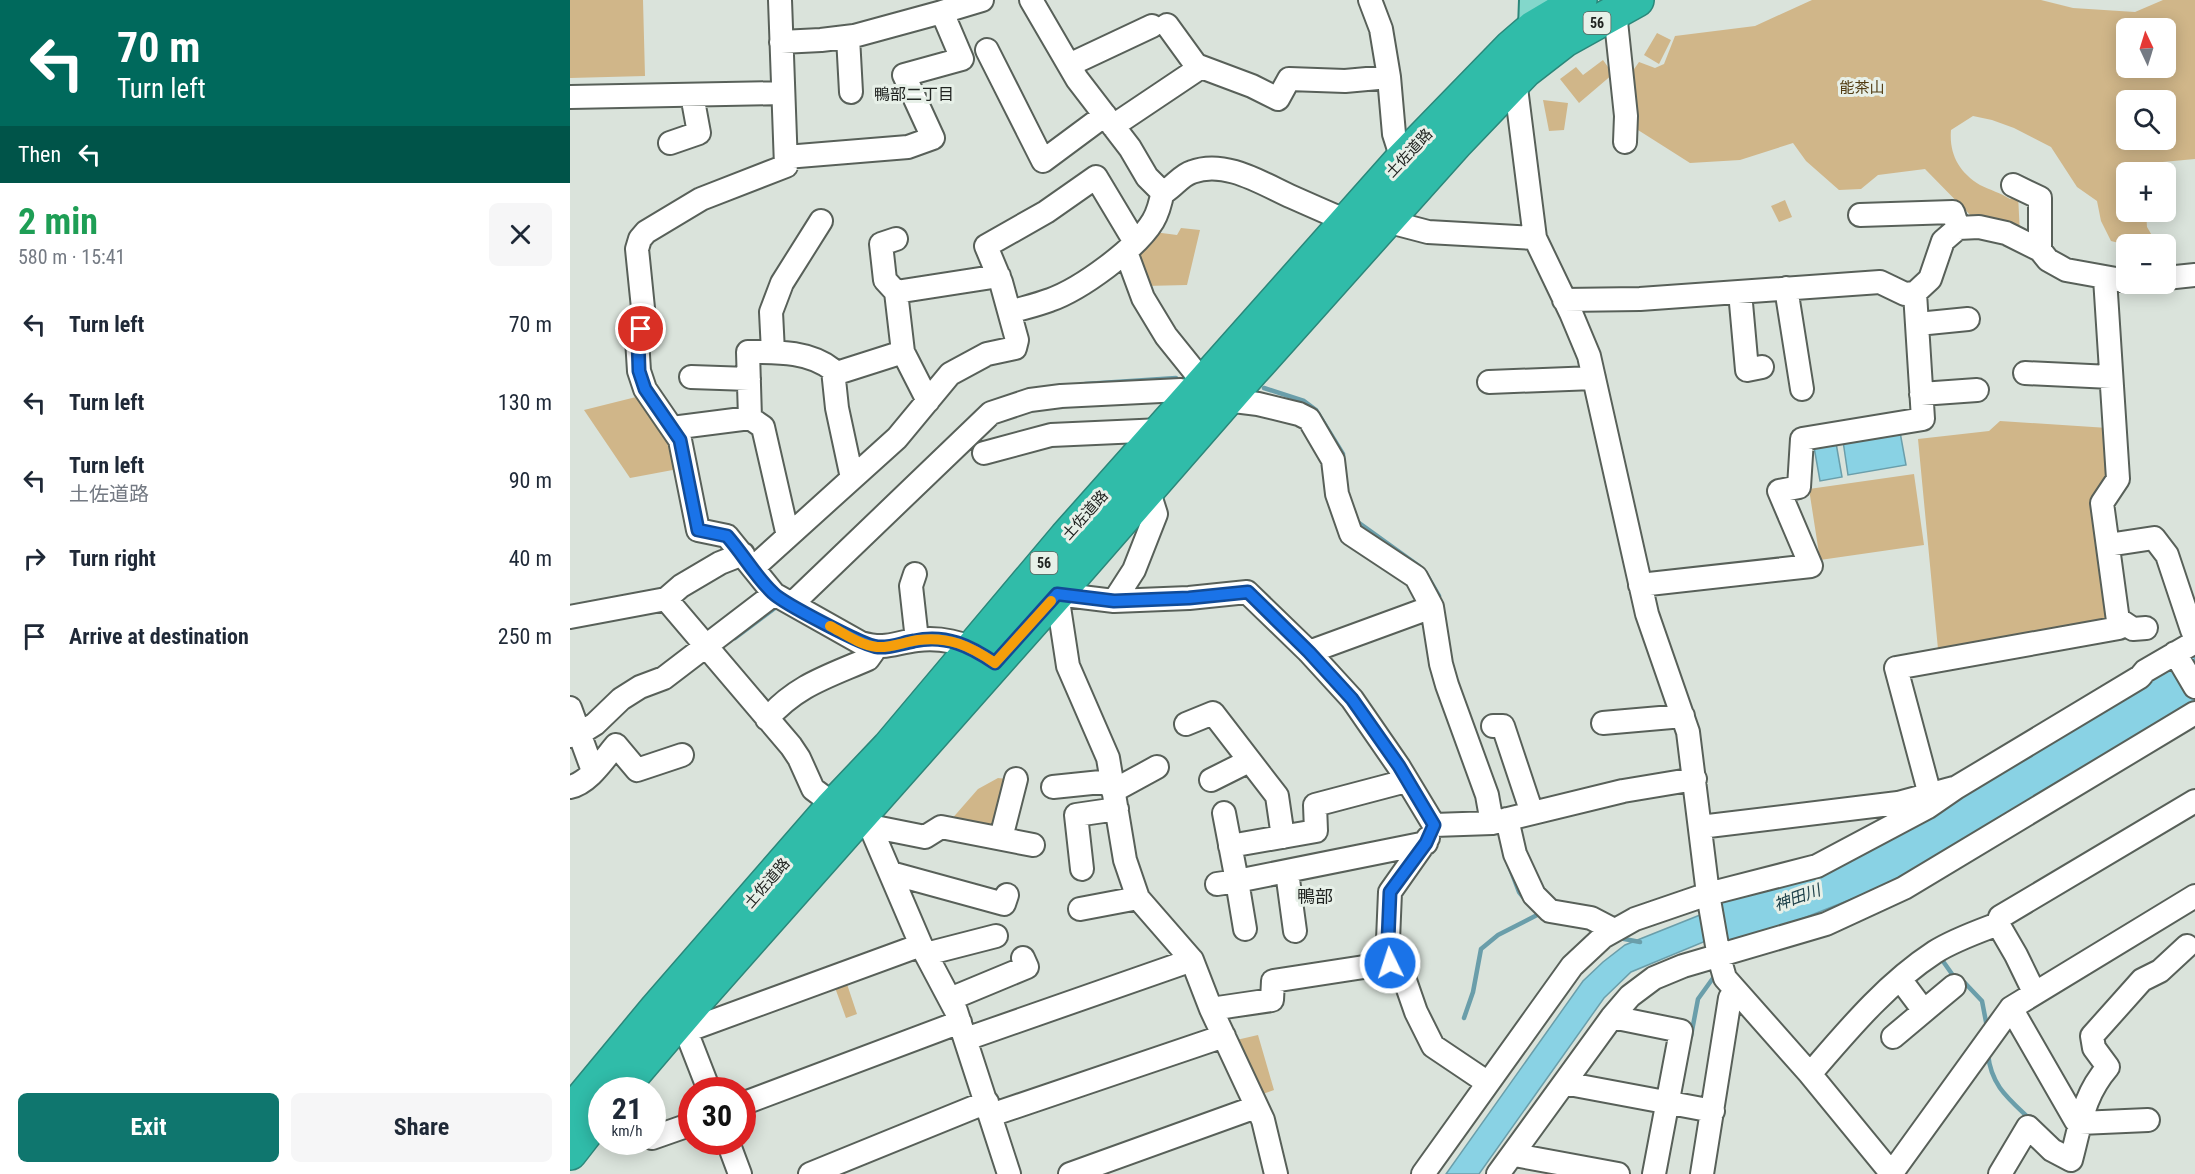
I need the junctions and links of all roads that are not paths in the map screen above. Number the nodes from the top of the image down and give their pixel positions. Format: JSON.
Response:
{"nodes":[{"id":1,"x":780,"y":0,"type":"edge"},
{"id":2,"x":982,"y":0,"type":"edge"},
{"id":3,"x":1031,"y":0,"type":"edge"},
{"id":4,"x":1370,"y":0,"type":"edge"},
{"id":5,"x":1569,"y":2,"type":"edge"},
{"id":6,"x":1623,"y":4,"type":"edge"},
{"id":7,"x":942,"y":12,"type":"junction"},
{"id":8,"x":1526,"y":25,"type":"edge"},
{"id":9,"x":848,"y":37,"type":"junction"},
{"id":10,"x":1565,"y":40,"type":"junction"},
{"id":11,"x":781,"y":42,"type":"junction"},
{"id":12,"x":987,"y":50,"type":"dead end"},
{"id":13,"x":1069,"y":64,"type":"junction"},
{"id":14,"x":1201,"y":67,"type":"junction"},
{"id":15,"x":1389,"y":77,"type":"junction"},
{"id":16,"x":851,"y":92,"type":"dead end"},
{"id":17,"x":783,"y":93,"type":"junction"},
{"id":18,"x":692,"y":95,"type":"junction"},
{"id":19,"x":570,"y":97,"type":"edge"},
{"id":20,"x":1511,"y":97,"type":"junction"},
{"id":21,"x":1464,"y":113,"type":"junction"},
{"id":22,"x":1109,"y":121,"type":"junction"},
{"id":23,"x":1522,"y":140,"type":"junction"},
{"id":24,"x":670,"y":142,"type":"dead end"},
{"id":25,"x":1625,"y":142,"type":"dead end"},
{"id":26,"x":786,"y":157,"type":"junction"},
{"id":27,"x":1402,"y":159,"type":"junction"},
{"id":28,"x":2013,"y":185,"type":"dead end"},
{"id":29,"x":1163,"y":190,"type":"junction"},
{"id":30,"x":1860,"y":214,"type":"dead end"},
{"id":31,"x":821,"y":221,"type":"dead end"},
{"id":32,"x":1347,"y":221,"type":"junction"},
{"id":33,"x":1386,"y":221,"type":"junction"},
{"id":34,"x":1958,"y":228,"type":"junction"},
{"id":35,"x":896,"y":238,"type":"dead end"},
{"id":36,"x":1535,"y":238,"type":"junction"},
{"id":37,"x":1131,"y":247,"type":"junction"},
{"id":38,"x":2040,"y":250,"type":"junction"},
{"id":39,"x":2195,"y":275,"type":"edge"},
{"id":40,"x":999,"y":276,"type":"junction"},
{"id":41,"x":2105,"y":278,"type":"junction"},
{"id":42,"x":2176,"y":278,"type":"edge"},
{"id":43,"x":2116,"y":280,"type":"edge"},
{"id":44,"x":1786,"y":288,"type":"junction"},
{"id":45,"x":896,"y":292,"type":"junction"},
{"id":46,"x":1740,"y":292,"type":"junction"},
{"id":47,"x":1915,"y":293,"type":"junction"},
{"id":48,"x":1564,"y":300,"type":"junction"},
{"id":49,"x":1010,"y":312,"type":"junction"},
{"id":50,"x":1968,"y":319,"type":"dead end"},
{"id":51,"x":1918,"y":324,"type":"junction"},
{"id":52,"x":773,"y":352,"type":"junction"},
{"id":53,"x":903,"y":352,"type":"junction"},
{"id":54,"x":1762,"y":368,"type":"dead end"},
{"id":55,"x":2025,"y":373,"type":"dead end"},
{"id":56,"x":834,"y":374,"type":"junction"},
{"id":57,"x":691,"y":376,"type":"dead end"},
{"id":58,"x":2111,"y":377,"type":"junction"},
{"id":59,"x":1594,"y":378,"type":"junction"},
{"id":60,"x":749,"y":379,"type":"junction"},
{"id":61,"x":1489,"y":382,"type":"dead end"},
{"id":62,"x":1802,"y":389,"type":"dead end"},
{"id":63,"x":1977,"y":390,"type":"dead end"},
{"id":64,"x":1203,"y":391,"type":"junction"},
{"id":65,"x":1921,"y":394,"type":"junction"},
{"id":66,"x":928,"y":401,"type":"junction"},
{"id":67,"x":750,"y":418,"type":"junction"},
{"id":68,"x":672,"y":428,"type":"junction"},
{"id":69,"x":1162,"y":430,"type":"junction"},
{"id":70,"x":984,"y":453,"type":"dead end"},
{"id":71,"x":852,"y":478,"type":"junction"},
{"id":72,"x":1148,"y":489,"type":"junction"},
{"id":73,"x":788,"y":536,"type":"junction"},
{"id":74,"x":2108,"y":545,"type":"junction"},
{"id":75,"x":748,"y":561,"type":"junction"},
{"id":76,"x":915,"y":574,"type":"dead end"},
{"id":77,"x":1640,"y":585,"type":"junction"},
{"id":78,"x":1057,"y":594,"type":"junction"},
{"id":79,"x":666,"y":599,"type":"junction"},
{"id":80,"x":783,"y":599,"type":"junction"},
{"id":81,"x":1114,"y":601,"type":"junction"},
{"id":82,"x":1432,"y":607,"type":"junction"},
{"id":83,"x":570,"y":616,"type":"edge"},
{"id":84,"x":2118,"y":620,"type":"junction"},
{"id":85,"x":2146,"y":628,"type":"dead end"},
{"id":86,"x":2194,"y":636,"type":"edge"},
{"id":87,"x":917,"y":640,"type":"junction"},
{"id":88,"x":874,"y":646,"type":"junction"},
{"id":89,"x":711,"y":652,"type":"junction"},
{"id":90,"x":1309,"y":652,"type":"junction"},
{"id":91,"x":984,"y":655,"type":"junction"},
{"id":92,"x":2176,"y":656,"type":"junction"},
{"id":93,"x":2195,"y":687,"type":"edge"},
{"id":94,"x":570,"y":708,"type":"edge"},
{"id":95,"x":2195,"y":713,"type":"edge"},
{"id":96,"x":1683,"y":716,"type":"junction"},
{"id":97,"x":767,"y":719,"type":"junction"},
{"id":98,"x":1603,"y":723,"type":"dead end"},
{"id":99,"x":1186,"y":724,"type":"dead end"},
{"id":100,"x":1493,"y":726,"type":"dead end"},
{"id":101,"x":582,"y":749,"type":"edge"},
{"id":102,"x":682,"y":755,"type":"dead end"},
{"id":103,"x":1249,"y":761,"type":"junction"},
{"id":104,"x":1157,"y":767,"type":"dead end"},
{"id":105,"x":1017,"y":779,"type":"dead end"},
{"id":106,"x":1695,"y":779,"type":"junction"},
{"id":107,"x":1210,"y":780,"type":"dead end"},
{"id":108,"x":1406,"y":781,"type":"junction"},
{"id":109,"x":570,"y":787,"type":"edge"},
{"id":110,"x":1053,"y":787,"type":"dead end"},
{"id":111,"x":1957,"y":787,"type":"junction"},
{"id":112,"x":1114,"y":794,"type":"junction"},
{"id":113,"x":1930,"y":795,"type":"junction"},
{"id":114,"x":2195,"y":801,"type":"edge"},
{"id":115,"x":1224,"y":813,"type":"dead end"},
{"id":116,"x":1532,"y":813,"type":"junction"},
{"id":117,"x":855,"y":815,"type":"junction"},
{"id":118,"x":1500,"y":821,"type":"junction"},
{"id":119,"x":1700,"y":827,"type":"junction"},
{"id":120,"x":1430,"y":834,"type":"junction"},
{"id":121,"x":1283,"y":837,"type":"junction"},
{"id":122,"x":1001,"y":838,"type":"junction"},
{"id":123,"x":1033,"y":844,"type":"dead end"},
{"id":124,"x":1230,"y":846,"type":"junction"},
{"id":125,"x":1082,"y":869,"type":"dead end"},
{"id":126,"x":1287,"y":872,"type":"junction"},
{"id":127,"x":891,"y":873,"type":"junction"},
{"id":128,"x":1227,"y":883,"type":"junction"},
{"id":129,"x":1006,"y":895,"type":"dead end"},
{"id":130,"x":2195,"y":896,"type":"edge"},
{"id":131,"x":1138,"y":898,"type":"junction"},
{"id":132,"x":1708,"y":900,"type":"junction"},
{"id":133,"x":1080,"y":909,"type":"dead end"},
{"id":134,"x":2167,"y":914,"type":"junction"},
{"id":135,"x":1998,"y":924,"type":"junction"},
{"id":136,"x":1245,"y":929,"type":"dead end"},
{"id":137,"x":1295,"y":931,"type":"dead end"},
{"id":138,"x":1609,"y":933,"type":"junction"},
{"id":139,"x":996,"y":936,"type":"dead end"},
{"id":140,"x":924,"y":950,"type":"junction"},
{"id":141,"x":2191,"y":952,"type":"edge"},
{"id":142,"x":1718,"y":954,"type":"junction"},
{"id":143,"x":1023,"y":958,"type":"dead end"},
{"id":144,"x":1192,"y":960,"type":"junction"},
{"id":145,"x":1390,"y":963,"type":"junction"},
{"id":146,"x":1900,"y":979,"type":"junction"},
{"id":147,"x":1954,"y":986,"type":"dead end"},
{"id":148,"x":1736,"y":991,"type":"junction"},
{"id":149,"x":2034,"y":992,"type":"junction"},
{"id":150,"x":950,"y":999,"type":"junction"},
{"id":151,"x":2011,"y":1008,"type":"junction"},
{"id":152,"x":1211,"y":1009,"type":"junction"},
{"id":153,"x":1924,"y":1011,"type":"junction"},
{"id":154,"x":1612,"y":1017,"type":"junction"},
{"id":155,"x":673,"y":1021,"type":"junction"},
{"id":156,"x":963,"y":1031,"type":"junction"},
{"id":157,"x":1224,"y":1036,"type":"junction"},
{"id":158,"x":1893,"y":1037,"type":"dead end"},
{"id":159,"x":1810,"y":1074,"type":"junction"},
{"id":160,"x":630,"y":1077,"type":"edge"},
{"id":161,"x":702,"y":1077,"type":"edge"},
{"id":162,"x":1566,"y":1081,"type":"junction"},
{"id":163,"x":1488,"y":1083,"type":"junction"},
{"id":164,"x":756,"y":1099,"type":"edge"},
{"id":165,"x":1673,"y":1104,"type":"junction"},
{"id":166,"x":1256,"y":1107,"type":"junction"},
{"id":167,"x":989,"y":1108,"type":"junction"},
{"id":168,"x":1713,"y":1111,"type":"junction"},
{"id":169,"x":570,"y":1113,"type":"edge"},
{"id":170,"x":2148,"y":1120,"type":"dead end"},
{"id":171,"x":2080,"y":1123,"type":"junction"},
{"id":172,"x":588,"y":1130,"type":"edge"},
{"id":173,"x":570,"y":1153,"type":"edge"},
{"id":174,"x":1514,"y":1153,"type":"junction"},
{"id":175,"x":733,"y":1155,"type":"edge"},
{"id":176,"x":740,"y":1174,"type":"edge"},
{"id":177,"x":810,"y":1174,"type":"edge"},
{"id":178,"x":1010,"y":1174,"type":"edge"},
{"id":179,"x":1070,"y":1174,"type":"edge"},
{"id":180,"x":1276,"y":1174,"type":"edge"},
{"id":181,"x":1424,"y":1174,"type":"edge"},
{"id":182,"x":1498,"y":1174,"type":"edge"},
{"id":183,"x":1618,"y":1174,"type":"edge"},
{"id":184,"x":1654,"y":1174,"type":"edge"},
{"id":185,"x":1702,"y":1174,"type":"edge"},
{"id":186,"x":1891,"y":1174,"type":"edge"},
{"id":187,"x":2000,"y":1174,"type":"edge"}],
"edges":[{"from":1,"to":11,"type":"street"},
{"from":2,"to":7,"type":"street"},
{"from":3,"to":13,"type":"street"},
{"from":4,"to":15,"type":"street"},
{"from":5,"to":6,"type":"main road"},
{"from":5,"to":8,"type":"highway","name":"土佐道路","number":"56"},
{"from":5,"to":10,"type":"main road"},
{"from":6,"to":10,"type":"highway","name":"土佐道路","number":"56"},
{"from":6,"to":25,"type":"street"},
{"from":7,"to":9,"type":"street"},
{"from":7,"to":26,"type":"street"},
{"from":8,"to":20,"type":"street"},
{"from":8,"to":21,"type":"highway","name":"土佐道路","number":"56"},
{"from":9,"to":11,"type":"street"},
{"from":9,"to":16,"type":"street"},
{"from":10,"to":20,"type":"highway","name":"土佐道路","number":"56"},
{"from":11,"to":17,"type":"street"},
{"from":12,"to":22,"type":"street"},
{"from":13,"to":14,"type":"street"},
{"from":13,"to":22,"type":"street"},
{"from":14,"to":15,"type":"street"},
{"from":14,"to":22,"type":"street"},
{"from":15,"to":27,"type":"street"},
{"from":17,"to":18,"type":"street"},
{"from":17,"to":26,"type":"street"},
{"from":18,"to":19,"type":"street"},
{"from":18,"to":24,"type":"street"},
{"from":20,"to":21,"type":"highway","name":"土佐道路","number":"56"},
{"from":20,"to":23,"type":"street"},
{"from":21,"to":23,"type":"street"},
{"from":21,"to":27,"type":"highway","name":"土佐道路","number":"56"},
{"from":21,"to":33,"type":"highway","name":"土佐道路","number":"56"},
{"from":22,"to":29,"type":"street"},
{"from":23,"to":36,"type":"street"},
{"from":26,"to":68,"type":"street"},
{"from":27,"to":32,"type":"highway","name":"土佐道路","number":"56"},
{"from":28,"to":38,"type":"street"},
{"from":29,"to":32,"type":"street"},
{"from":29,"to":37,"type":"street"},
{"from":30,"to":34,"type":"street"},
{"from":31,"to":52,"type":"street"},
{"from":32,"to":64,"type":"highway","name":"土佐道路","number":"56"},
{"from":33,"to":36,"type":"street"},
{"from":33,"to":64,"type":"highway","name":"土佐道路","number":"56"},
{"from":34,"to":38,"type":"street"},
{"from":34,"to":47,"type":"street"},
{"from":35,"to":45,"type":"street"},
{"from":36,"to":48,"type":"street"},
{"from":37,"to":40,"type":"street"},
{"from":37,"to":49,"type":"street"},
{"from":37,"to":64,"type":"street"},
{"from":38,"to":41,"type":"street"},
{"from":39,"to":42,"type":"street"},
{"from":40,"to":45,"type":"street"},
{"from":40,"to":49,"type":"street"},
{"from":41,"to":43,"type":"street"},
{"from":41,"to":58,"type":"street"},
{"from":44,"to":46,"type":"street"},
{"from":44,"to":47,"type":"street"},
{"from":44,"to":62,"type":"street"},
{"from":45,"to":53,"type":"street"},
{"from":46,"to":48,"type":"street"},
{"from":46,"to":54,"type":"street"},
{"from":47,"to":51,"type":"street"},
{"from":48,"to":59,"type":"street"},
{"from":49,"to":66,"type":"street"},
{"from":50,"to":51,"type":"street"},
{"from":51,"to":65,"type":"street"},
{"from":52,"to":56,"type":"street"},
{"from":52,"to":60,"type":"street"},
{"from":53,"to":56,"type":"street"},
{"from":53,"to":66,"type":"street"},
{"from":55,"to":58,"type":"street"},
{"from":56,"to":71,"type":"street"},
{"from":57,"to":60,"type":"street"},
{"from":58,"to":74,"type":"street"},
{"from":59,"to":61,"type":"street"},
{"from":59,"to":77,"type":"street"},
{"from":60,"to":67,"type":"street"},
{"from":63,"to":65,"type":"street"},
{"from":64,"to":69,"type":"highway","name":"土佐道路","number":"56"},
{"from":64,"to":72,"type":"highway","name":"土佐道路","number":"56"},
{"from":64,"to":80,"type":"street"},
{"from":64,"to":82,"type":"street"},
{"from":65,"to":77,"type":"street"},
{"from":66,"to":71,"type":"street"},
{"from":67,"to":68,"type":"street"},
{"from":67,"to":73,"type":"street"},
{"from":68,"to":75,"type":"street"},
{"from":69,"to":70,"type":"street"},
{"from":69,"to":91,"type":"highway","name":"土佐道路","number":"56"},
{"from":71,"to":73,"type":"street"},
{"from":72,"to":78,"type":"highway","name":"土佐道路","number":"56"},
{"from":72,"to":81,"type":"street"},
{"from":73,"to":75,"type":"street"},
{"from":74,"to":84,"type":"street"},
{"from":74,"to":86,"type":"street"},
{"from":75,"to":79,"type":"street"},
{"from":75,"to":80,"type":"street"},
{"from":76,"to":87,"type":"street"},
{"from":77,"to":96,"type":"street"},
{"from":78,"to":81,"type":"street"},
{"from":78,"to":91,"type":"highway","name":"土佐道路","number":"56"},
{"from":78,"to":112,"type":"street"},
{"from":79,"to":83,"type":"street"},
{"from":79,"to":89,"type":"street"},
{"from":80,"to":88,"type":"street"},
{"from":80,"to":89,"type":"street"},
{"from":81,"to":90,"type":"street"},
{"from":82,"to":90,"type":"street"},
{"from":82,"to":118,"type":"street"},
{"from":84,"to":85,"type":"street"},
{"from":84,"to":113,"type":"street"},
{"from":86,"to":92,"type":"street"},
{"from":87,"to":88,"type":"street"},
{"from":87,"to":91,"type":"street"},
{"from":88,"to":97,"type":"street"},
{"from":89,"to":97,"type":"street"},
{"from":89,"to":101,"type":"street"},
{"from":90,"to":108,"type":"street"},
{"from":91,"to":117,"type":"highway","name":"土佐道路","number":"56"},
{"from":92,"to":93,"type":"street"},
{"from":92,"to":111,"type":"street"},
{"from":94,"to":101,"type":"street"},
{"from":95,"to":142,"type":"street"},
{"from":96,"to":98,"type":"street"},
{"from":96,"to":106,"type":"street"},
{"from":97,"to":117,"type":"street"},
{"from":99,"to":103,"type":"street"},
{"from":100,"to":116,"type":"street"},
{"from":101,"to":102,"type":"street"},
{"from":101,"to":109,"type":"street"},
{"from":103,"to":107,"type":"street"},
{"from":103,"to":121,"type":"street"},
{"from":104,"to":112,"type":"street"},
{"from":105,"to":122,"type":"street"},
{"from":106,"to":116,"type":"street"},
{"from":106,"to":119,"type":"street"},
{"from":108,"to":120,"type":"street"},
{"from":108,"to":121,"type":"street"},
{"from":110,"to":112,"type":"street"},
{"from":111,"to":113,"type":"street"},
{"from":111,"to":132,"type":"street"},
{"from":112,"to":125,"type":"street"},
{"from":112,"to":131,"type":"street"},
{"from":113,"to":119,"type":"street"},
{"from":114,"to":135,"type":"street"},
{"from":115,"to":124,"type":"street"},
{"from":116,"to":118,"type":"street"},
{"from":117,"to":122,"type":"street"},
{"from":117,"to":127,"type":"street"},
{"from":117,"to":155,"type":"highway","name":"土佐道路","number":"56"},
{"from":118,"to":120,"type":"street"},
{"from":118,"to":138,"type":"street"},
{"from":119,"to":132,"type":"street"},
{"from":120,"to":126,"type":"street"},
{"from":120,"to":145,"type":"street"},
{"from":121,"to":124,"type":"street"},
{"from":122,"to":123,"type":"street"},
{"from":124,"to":128,"type":"street"},
{"from":126,"to":128,"type":"street"},
{"from":126,"to":137,"type":"street"},
{"from":127,"to":129,"type":"street"},
{"from":127,"to":140,"type":"street"},
{"from":128,"to":136,"type":"street"},
{"from":130,"to":134,"type":"street"},
{"from":131,"to":133,"type":"street"},
{"from":131,"to":144,"type":"street"},
{"from":132,"to":138,"type":"street"},
{"from":132,"to":142,"type":"street"},
{"from":134,"to":141,"type":"street"},
{"from":134,"to":149,"type":"street"},
{"from":135,"to":146,"type":"street"},
{"from":135,"to":149,"type":"street"},
{"from":138,"to":163,"type":"street"},
{"from":139,"to":140,"type":"street"},
{"from":140,"to":150,"type":"street"},
{"from":140,"to":155,"type":"street"},
{"from":141,"to":171,"type":"street"},
{"from":142,"to":148,"type":"street"},
{"from":142,"to":154,"type":"street"},
{"from":143,"to":150,"type":"street"},
{"from":144,"to":152,"type":"street"},
{"from":144,"to":156,"type":"street"},
{"from":145,"to":152,"type":"street"},
{"from":145,"to":163,"type":"street"},
{"from":146,"to":153,"type":"street"},
{"from":146,"to":159,"type":"street"},
{"from":147,"to":153,"type":"street"},
{"from":148,"to":159,"type":"street"},
{"from":148,"to":168,"type":"street"},
{"from":149,"to":151,"type":"street"},
{"from":150,"to":156,"type":"street"},
{"from":151,"to":171,"type":"street"},
{"from":151,"to":186,"type":"street"},
{"from":152,"to":157,"type":"street"},
{"from":153,"to":158,"type":"street"},
{"from":154,"to":162,"type":"street"},
{"from":154,"to":165,"type":"street"},
{"from":155,"to":160,"type":"highway","name":"土佐道路","number":"56"},
{"from":155,"to":161,"type":"street"},
{"from":155,"to":169,"type":"highway","name":"土佐道路","number":"56"},
{"from":156,"to":164,"type":"street"},
{"from":156,"to":167,"type":"street"},
{"from":157,"to":166,"type":"street"},
{"from":157,"to":167,"type":"street"},
{"from":159,"to":186,"type":"street"},
{"from":162,"to":165,"type":"street"},
{"from":162,"to":174,"type":"street"},
{"from":163,"to":181,"type":"street"},
{"from":165,"to":168,"type":"street"},
{"from":165,"to":184,"type":"street"},
{"from":166,"to":179,"type":"street"},
{"from":166,"to":180,"type":"street"},
{"from":167,"to":177,"type":"street"},
{"from":167,"to":178,"type":"street"},
{"from":168,"to":185,"type":"street"},
{"from":170,"to":171,"type":"street"},
{"from":171,"to":187,"type":"street"},
{"from":172,"to":173,"type":"highway"},
{"from":174,"to":182,"type":"street"},
{"from":174,"to":183,"type":"street"},
{"from":175,"to":176,"type":"street"}]}
